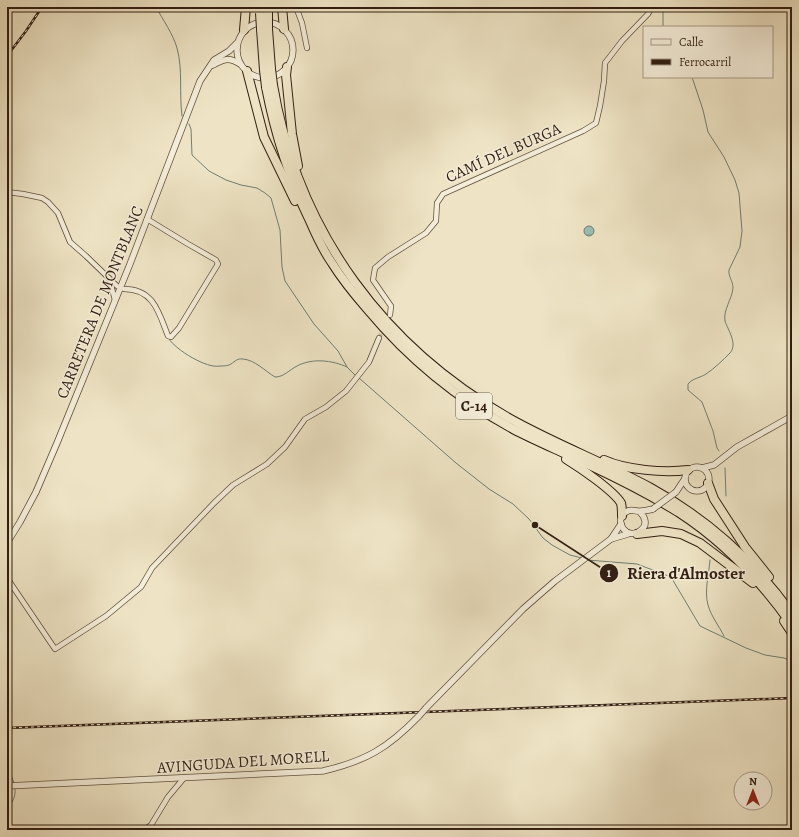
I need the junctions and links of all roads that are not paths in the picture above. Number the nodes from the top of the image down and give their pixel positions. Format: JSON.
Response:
{"nodes":[{"id":1,"x":246,"y":7,"type":"edge"},
{"id":2,"x":282,"y":7,"type":"edge"},
{"id":3,"x":296,"y":7,"type":"edge"},
{"id":4,"x":652,"y":7,"type":"edge"},
{"id":5,"x":264,"y":10,"type":"edge"},
{"id":6,"x":284,"y":29,"type":"junction"},
{"id":7,"x":244,"y":30,"type":"junction"},
{"id":8,"x":237,"y":43,"type":"junction"},
{"id":9,"x":307,"y":48,"type":"dead end"},
{"id":10,"x":209,"y":67,"type":"junction"},
{"id":11,"x":287,"y":67,"type":"junction"},
{"id":12,"x":244,"y":68,"type":"junction"},
{"id":13,"x":270,"y":86,"type":"junction"},
{"id":14,"x":7,"y":192,"type":"edge"},
{"id":15,"x":147,"y":219,"type":"junction"},
{"id":16,"x":332,"y":263,"type":"junction"},
{"id":17,"x":341,"y":264,"type":"junction"},
{"id":18,"x":108,"y":277,"type":"junction"},
{"id":19,"x":117,"y":286,"type":"dead end"},
{"id":20,"x":124,"y":289,"type":"dead end"},
{"id":21,"x":115,"y":300,"type":"junction"},
{"id":22,"x":390,"y":315,"type":"dead end"},
{"id":23,"x":379,"y":338,"type":"tunnel mouth"},
{"id":24,"x":477,"y":404,"type":"junction"},
{"id":25,"x":792,"y":416,"type":"edge"},
{"id":26,"x":714,"y":465,"type":"junction"},
{"id":27,"x":702,"y":468,"type":"junction"},
{"id":28,"x":688,"y":470,"type":"junction"},
{"id":29,"x":684,"y":480,"type":"junction"},
{"id":30,"x":708,"y":480,"type":"junction"},
{"id":31,"x":689,"y":489,"type":"junction"},
{"id":32,"x":676,"y":492,"type":"junction"},
{"id":33,"x":653,"y":509,"type":"junction"},
{"id":34,"x":640,"y":512,"type":"junction"},
{"id":35,"x":621,"y":520,"type":"junction"},
{"id":36,"x":645,"y":521,"type":"junction"},
{"id":37,"x":628,"y":534,"type":"junction"},
{"id":38,"x":637,"y":534,"type":"junction"},
{"id":39,"x":611,"y":539,"type":"junction"},
{"id":40,"x":7,"y":543,"type":"edge"},
{"id":41,"x":7,"y":578,"type":"edge"},
{"id":42,"x":792,"y":612,"type":"edge"},
{"id":43,"x":792,"y":625,"type":"edge"},
{"id":44,"x":792,"y":633,"type":"edge"},
{"id":45,"x":184,"y":778,"type":"junction"},
{"id":46,"x":7,"y":786,"type":"edge"},
{"id":47,"x":144,"y":830,"type":"edge"}],
"edges":[{"from":1,"to":7,"type":"highway"},
{"from":2,"to":6,"type":"highway"},
{"from":3,"to":9,"type":"street"},
{"from":4,"to":22,"type":"street","name":"CAMÍ DEL BURGA"},
{"from":5,"to":13,"type":"highway","number":"C-14","bridge":true},
{"from":6,"to":7,"type":"street"},
{"from":6,"to":11,"type":"street"},
{"from":7,"to":8,"type":"street"},
{"from":8,"to":10,"type":"street"},
{"from":8,"to":12,"type":"street"},
{"from":10,"to":12,"type":"street"},
{"from":10,"to":15,"type":"street","name":"CARRETERA DE MONTBLANC"},
{"from":11,"to":12,"type":"street"},
{"from":11,"to":17,"type":"highway"},
{"from":12,"to":16,"type":"highway"},
{"from":13,"to":16,"type":"highway","number":"C-14"},
{"from":13,"to":17,"type":"highway","number":"C-14"},
{"from":14,"to":18,"type":"street"},
{"from":15,"to":20,"type":"street"},
{"from":15,"to":21,"type":"street","name":"CARRETERA DE MONTBLANC"},
{"from":16,"to":24,"type":"highway","number":"C-14"},
{"from":17,"to":24,"type":"highway","number":"C-14"},
{"from":18,"to":19,"type":"street"},
{"from":18,"to":21,"type":"street"},
{"from":21,"to":40,"type":"street","name":"CARRETERA DE MONTBLANC"},
{"from":23,"to":41,"type":"street"},
{"from":24,"to":28,"type":"highway"},
{"from":24,"to":35,"type":"highway"},
{"from":24,"to":42,"type":"highway","number":"C-14"},
{"from":24,"to":43,"type":"highway","number":"C-14"},
{"from":25,"to":26,"type":"street"},
{"from":26,"to":27,"type":"street"},
{"from":26,"to":30,"type":"street"},
{"from":27,"to":28,"type":"street"},
{"from":27,"to":30,"type":"street"},
{"from":28,"to":29,"type":"street"},
{"from":29,"to":31,"type":"street"},
{"from":29,"to":32,"type":"street"},
{"from":30,"to":31,"type":"street"},
{"from":30,"to":42,"type":"highway"},
{"from":31,"to":32,"type":"street"},
{"from":32,"to":33,"type":"street","bridge":true},
{"from":33,"to":34,"type":"street"},
{"from":33,"to":36,"type":"street"},
{"from":34,"to":35,"type":"street"},
{"from":34,"to":36,"type":"street"},
{"from":35,"to":37,"type":"street"},
{"from":35,"to":39,"type":"street","name":"AVINGUDA DEL MORELL"},
{"from":36,"to":38,"type":"street"},
{"from":37,"to":38,"type":"street"},
{"from":37,"to":39,"type":"street","name":"AVINGUDA DEL MORELL"},
{"from":38,"to":44,"type":"highway"},
{"from":39,"to":45,"type":"street","name":"AVINGUDA DEL MORELL","bridge":true},
{"from":45,"to":46,"type":"street","name":"AVINGUDA DEL MORELL"},
{"from":45,"to":47,"type":"street"}]}
